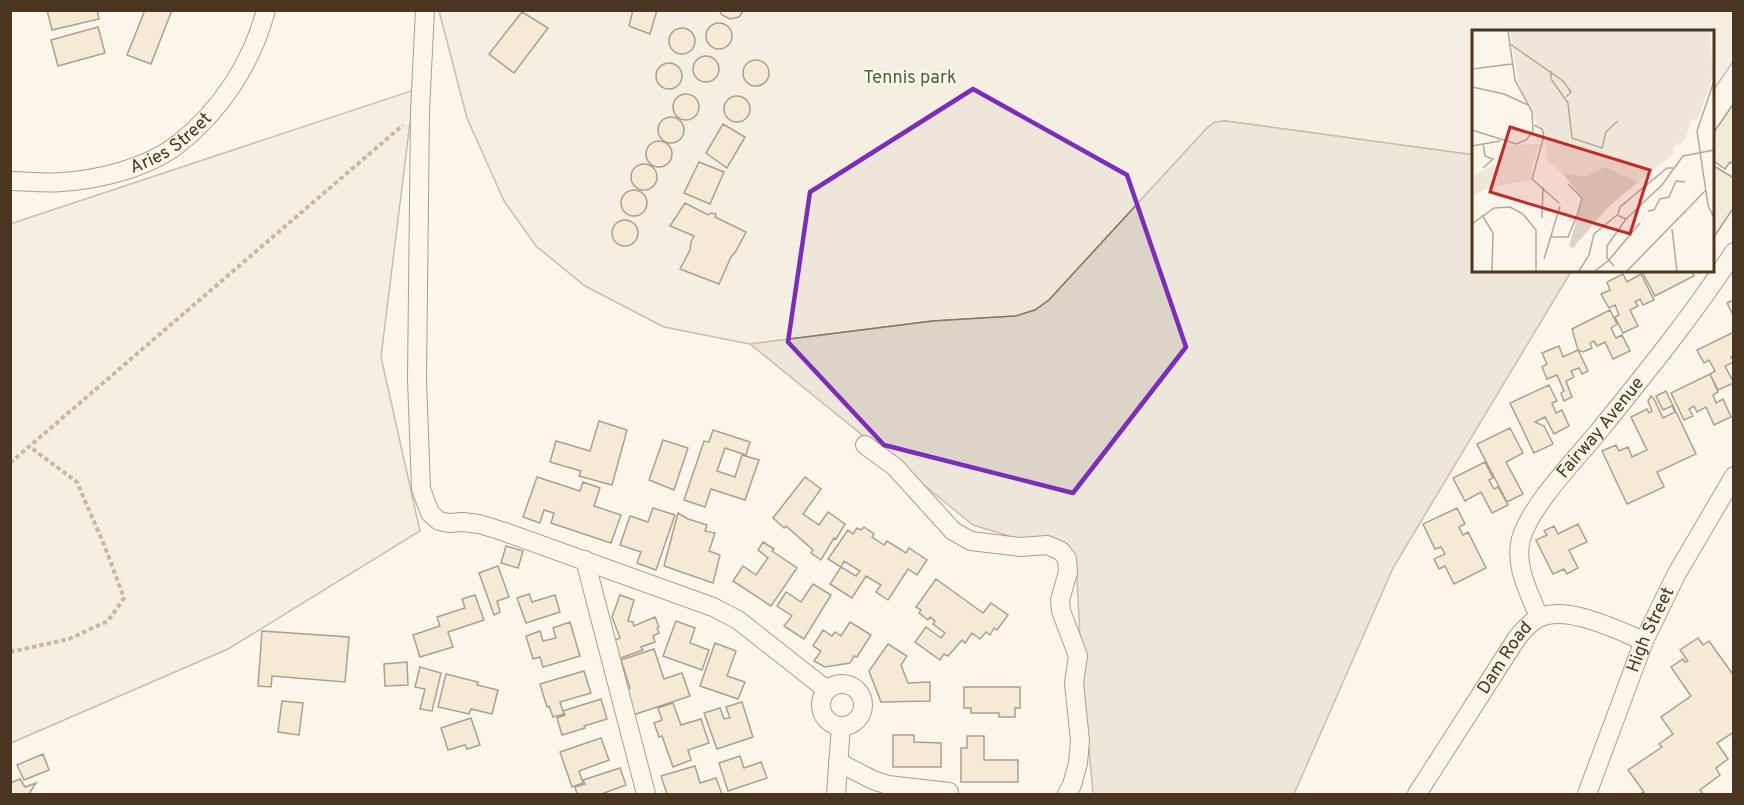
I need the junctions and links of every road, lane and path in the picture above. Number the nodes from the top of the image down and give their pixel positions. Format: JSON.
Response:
{"nodes":[{"id":1,"x":266,"y":10,"type":"edge"},
{"id":2,"x":425,"y":10,"type":"edge"},
{"id":3,"x":420,"y":111,"type":"junction"},
{"id":4,"x":10,"y":181,"type":"edge"},
{"id":5,"x":1734,"y":252,"type":"edge"},
{"id":6,"x":865,"y":445,"type":"dead end"},
{"id":7,"x":30,"y":447,"type":"junction"},
{"id":8,"x":10,"y":463,"type":"edge"},
{"id":9,"x":1734,"y":476,"type":"edge"},
{"id":10,"x":585,"y":560,"type":"junction"},
{"id":11,"x":1539,"y":617,"type":"junction"},
{"id":12,"x":1644,"y":640,"type":"junction"},
{"id":13,"x":10,"y":652,"type":"edge"},
{"id":14,"x":827,"y":690,"type":"junction"},
{"id":15,"x":841,"y":726,"type":"junction"},
{"id":16,"x":838,"y":762,"type":"junction"},
{"id":17,"x":950,"y":792,"type":"dead end"},
{"id":18,"x":646,"y":795,"type":"edge"},
{"id":19,"x":836,"y":795,"type":"edge"},
{"id":20,"x":1067,"y":795,"type":"edge"},
{"id":21,"x":1417,"y":795,"type":"edge"},
{"id":22,"x":1587,"y":795,"type":"edge"}],
"edges":[{"from":1,"to":4,"type":"street","name":"Aries Street"},
{"from":2,"to":3,"type":"street"},
{"from":3,"to":7,"type":"path"},
{"from":3,"to":10,"type":"street"},
{"from":5,"to":11,"type":"street","name":"Fairway Avenue"},
{"from":6,"to":20,"type":"street"},
{"from":7,"to":8,"type":"path"},
{"from":7,"to":13,"type":"path"},
{"from":9,"to":12,"type":"street","name":"High Street"},
{"from":10,"to":14,"type":"street"},
{"from":10,"to":18,"type":"street"},
{"from":11,"to":12,"type":"street","name":"Dam Road"},
{"from":11,"to":21,"type":"street","name":"Dam Road"},
{"from":12,"to":22,"type":"street","name":"High Street"},
{"from":14,"to":15,"type":"street"},
{"from":14,"to":15,"type":"street"},
{"from":15,"to":16,"type":"street"},
{"from":16,"to":17,"type":"street"},
{"from":16,"to":19,"type":"street"}]}
